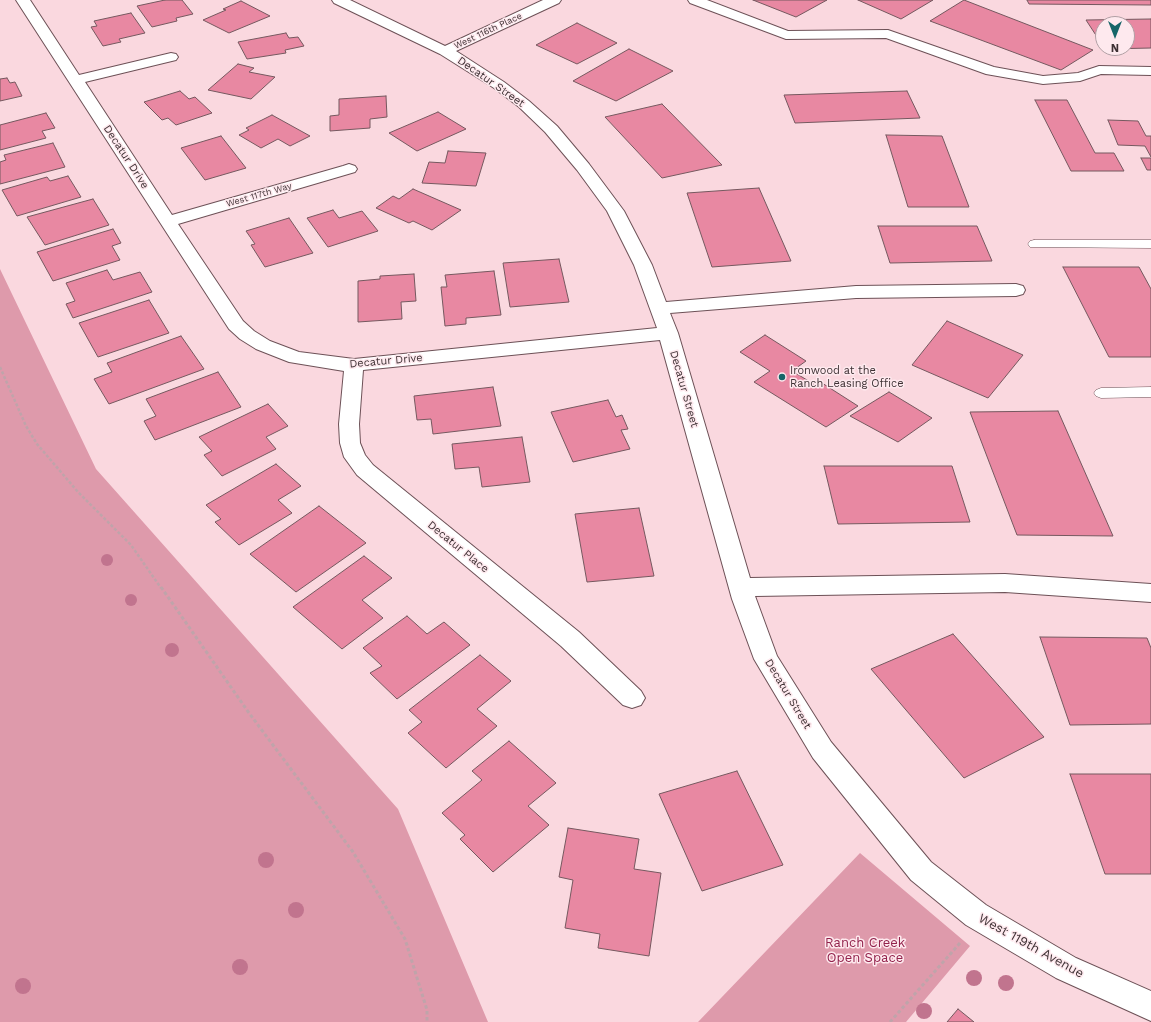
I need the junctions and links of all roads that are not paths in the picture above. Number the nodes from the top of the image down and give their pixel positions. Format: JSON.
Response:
{"nodes":[{"id":1,"x":24,"y":0,"type":"edge"},
{"id":2,"x":339,"y":0,"type":"edge"},
{"id":3,"x":554,"y":0,"type":"edge"},
{"id":4,"x":695,"y":0,"type":"edge"},
{"id":5,"x":445,"y":51,"type":"junction"},
{"id":6,"x":171,"y":57,"type":"dead end"},
{"id":7,"x":1151,"y":71,"type":"edge"},
{"id":8,"x":76,"y":80,"type":"junction"},
{"id":9,"x":349,"y":168,"type":"dead end"},
{"id":10,"x":169,"y":221,"type":"junction"},
{"id":11,"x":1034,"y":244,"type":"dead end"},
{"id":12,"x":1151,"y":244,"type":"edge"},
{"id":13,"x":1016,"y":290,"type":"dead end"},
{"id":14,"x":659,"y":308,"type":"junction"},
{"id":15,"x":668,"y":333,"type":"junction"},
{"id":16,"x":354,"y":365,"type":"junction"},
{"id":17,"x":1151,"y":392,"type":"edge"},
{"id":18,"x":1101,"y":393,"type":"dead end"},
{"id":19,"x":741,"y":587,"type":"junction"},
{"id":20,"x":1151,"y":593,"type":"edge"},
{"id":21,"x":632,"y":698,"type":"dead end"},
{"id":22,"x":921,"y":871,"type":"joint"},
{"id":23,"x":1151,"y":1006,"type":"edge"}],
"edges":[{"from":1,"to":8,"type":"street","name":"Decatur Drive"},
{"from":2,"to":5,"type":"street","name":"Decatur Street"},
{"from":3,"to":5,"type":"street","name":"West 116th Place"},
{"from":4,"to":7,"type":"street"},
{"from":5,"to":14,"type":"street","name":"Decatur Street"},
{"from":6,"to":8,"type":"street"},
{"from":8,"to":10,"type":"street","name":"Decatur Drive"},
{"from":9,"to":10,"type":"street","name":"West 117th Way"},
{"from":10,"to":16,"type":"street","name":"Decatur Drive"},
{"from":11,"to":12,"type":"lane"},
{"from":13,"to":14,"type":"street"},
{"from":14,"to":15,"type":"street","name":"Decatur Street"},
{"from":15,"to":16,"type":"street","name":"Decatur Drive"},
{"from":15,"to":19,"type":"street","name":"Decatur Street"},
{"from":16,"to":21,"type":"street","name":"Decatur Place"},
{"from":17,"to":18,"type":"lane"},
{"from":19,"to":20,"type":"street"},
{"from":19,"to":22,"type":"street","name":"Decatur Street"},
{"from":22,"to":23,"type":"street","name":"West 119th Avenue"}]}
